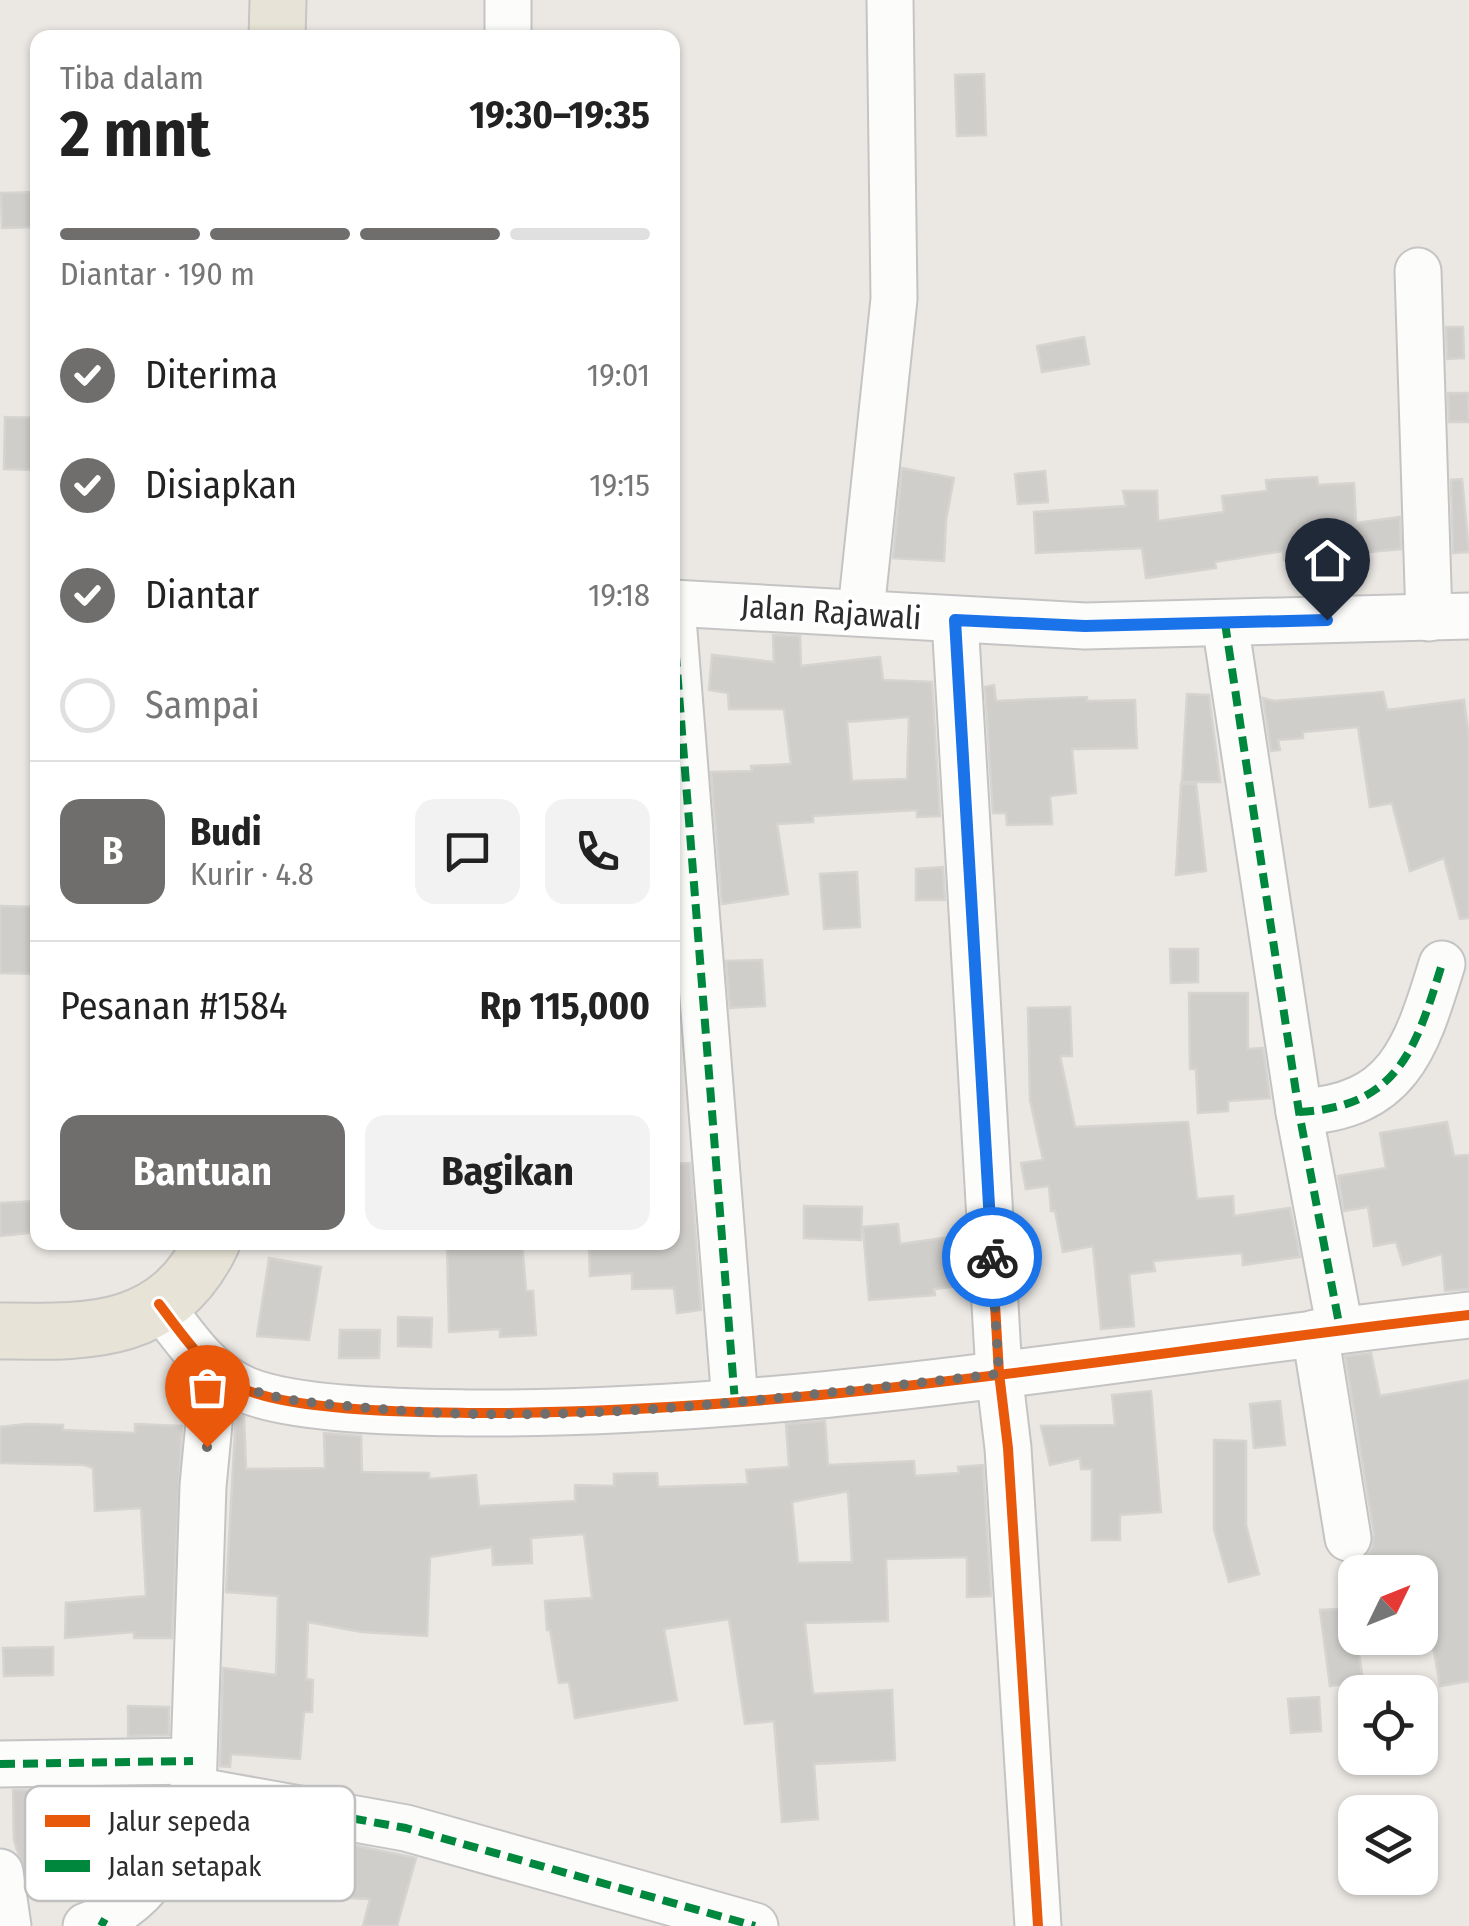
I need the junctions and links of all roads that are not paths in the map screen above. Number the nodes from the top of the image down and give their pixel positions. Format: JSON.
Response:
{"nodes":[{"id":1,"x":278,"y":0,"type":"edge"},
{"id":2,"x":508,"y":0,"type":"edge"},
{"id":3,"x":890,"y":0,"type":"edge"},
{"id":4,"x":277,"y":30,"type":"edge"},
{"id":5,"x":508,"y":30,"type":"edge"},
{"id":6,"x":1418,"y":271,"type":"dead end"},
{"id":7,"x":680,"y":604,"type":"edge"},
{"id":8,"x":862,"y":611,"type":"junction"},
{"id":9,"x":1449,"y":617,"type":"edge"},
{"id":10,"x":955,"y":620,"type":"junction"},
{"id":11,"x":1225,"y":623,"type":"junction"},
{"id":12,"x":680,"y":705,"type":"edge"},
{"id":13,"x":1442,"y":964,"type":"dead end"},
{"id":14,"x":1299,"y":1112,"type":"junction"},
{"id":15,"x":206,"y":1250,"type":"edge"},
{"id":16,"x":159,"y":1304,"type":"junction"},
{"id":17,"x":1469,"y":1315,"type":"edge"},
{"id":18,"x":0,"y":1331,"type":"edge"},
{"id":19,"x":1328,"y":1331,"type":"junction"},
{"id":20,"x":214,"y":1371,"type":"junction"},
{"id":21,"x":999,"y":1374,"type":"junction"},
{"id":22,"x":735,"y":1402,"type":"junction"},
{"id":23,"x":1348,"y":1538,"type":"dead end"},
{"id":24,"x":0,"y":1764,"type":"edge"},
{"id":25,"x":193,"y":1775,"type":"junction"},
{"id":26,"x":190,"y":1786,"type":"edge"},
{"id":27,"x":237,"y":1786,"type":"edge"},
{"id":28,"x":355,"y":1815,"type":"edge"},
{"id":29,"x":0,"y":1872,"type":"edge"},
{"id":30,"x":134,"y":1901,"type":"edge"},
{"id":31,"x":98,"y":1924,"type":"edge"},
{"id":32,"x":8,"y":1926,"type":"edge"},
{"id":33,"x":755,"y":1926,"type":"edge"},
{"id":34,"x":1038,"y":1926,"type":"edge"}],
"edges":[{"from":1,"to":4,"type":"main road"},
{"from":2,"to":5,"type":"street"},
{"from":3,"to":8,"type":"street"},
{"from":6,"to":9,"type":"street"},
{"from":7,"to":8,"type":"street","name":"Jalan Rajawali"},
{"from":8,"to":10,"type":"street","name":"Jalan Rajawali"},
{"from":9,"to":11,"type":"street","name":"Jalan Rajawali"},
{"from":10,"to":11,"type":"street","name":"Jalan Rajawali"},
{"from":10,"to":21,"type":"street"},
{"from":11,"to":14,"type":"street"},
{"from":12,"to":22,"type":"street"},
{"from":13,"to":14,"type":"street"},
{"from":14,"to":19,"type":"street"},
{"from":15,"to":16,"type":"main road"},
{"from":16,"to":18,"type":"main road"},
{"from":16,"to":20,"type":"street"},
{"from":17,"to":19,"type":"street"},
{"from":19,"to":21,"type":"street"},
{"from":19,"to":23,"type":"street"},
{"from":20,"to":22,"type":"street"},
{"from":20,"to":25,"type":"street"},
{"from":21,"to":22,"type":"street"},
{"from":21,"to":34,"type":"street"},
{"from":24,"to":25,"type":"street"},
{"from":25,"to":26,"type":"street"},
{"from":25,"to":27,"type":"street"},
{"from":28,"to":33,"type":"street"},
{"from":29,"to":32,"type":"street"},
{"from":30,"to":31,"type":"street"}]}
